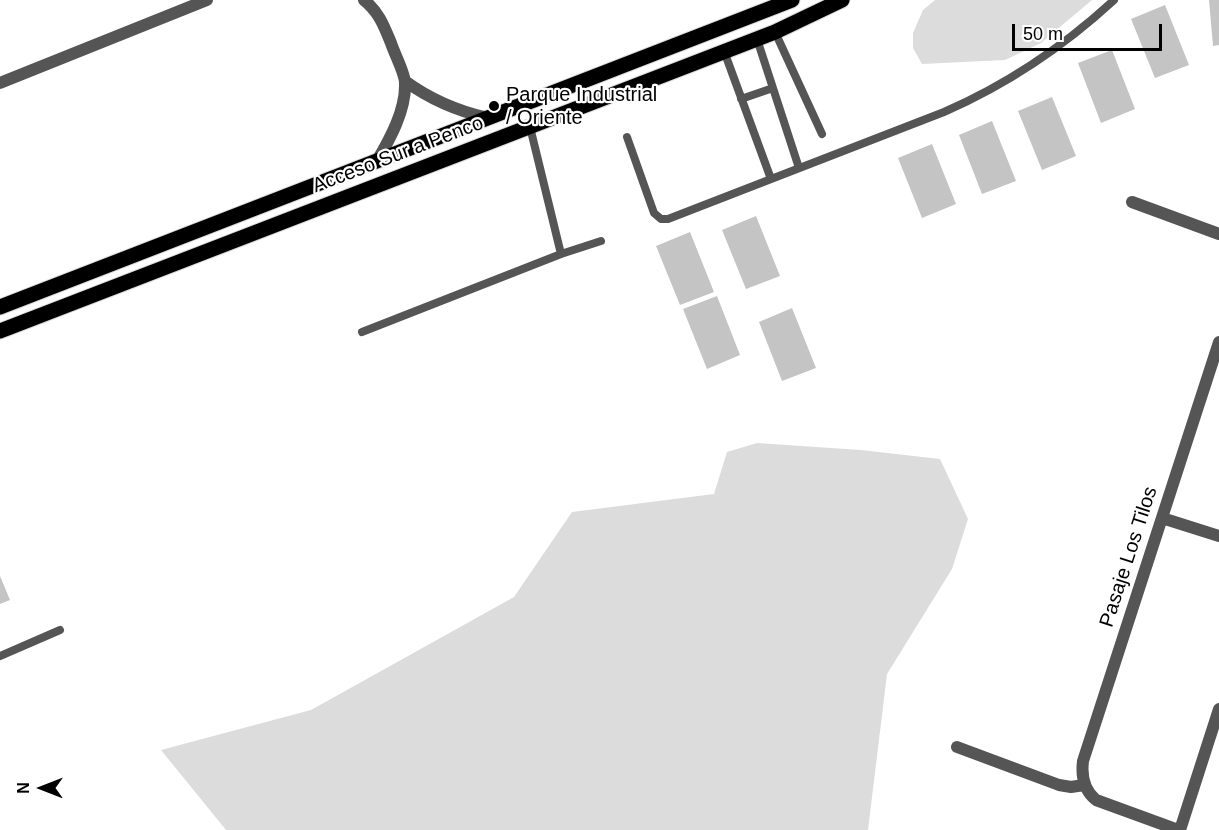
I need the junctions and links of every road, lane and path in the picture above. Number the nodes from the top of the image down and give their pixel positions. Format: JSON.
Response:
{"nodes":[{"id":1,"x":207,"y":0,"type":"edge"},
{"id":2,"x":364,"y":0,"type":"edge"},
{"id":3,"x":792,"y":0,"type":"edge"},
{"id":4,"x":842,"y":0,"type":"edge"},
{"id":5,"x":1114,"y":0,"type":"edge"},
{"id":6,"x":775,"y":32,"type":"junction"},
{"id":7,"x":757,"y":39,"type":"junction"},
{"id":8,"x":724,"y":51,"type":"junction"},
{"id":9,"x":405,"y":81,"type":"junction"},
{"id":10,"x":0,"y":83,"type":"edge"},
{"id":11,"x":773,"y":88,"type":"junction"},
{"id":12,"x":741,"y":99,"type":"junction"},
{"id":13,"x":488,"y":118,"type":"junction"},
{"id":14,"x":530,"y":127,"type":"junction"},
{"id":15,"x":822,"y":135,"type":"dead end"},
{"id":16,"x":627,"y":137,"type":"dead end"},
{"id":17,"x":377,"y":161,"type":"junction"},
{"id":18,"x":799,"y":168,"type":"junction"},
{"id":19,"x":771,"y":179,"type":"junction"},
{"id":20,"x":1132,"y":202,"type":"dead end"},
{"id":21,"x":1219,"y":234,"type":"edge"},
{"id":22,"x":601,"y":242,"type":"dead end"},
{"id":23,"x":561,"y":254,"type":"junction"},
{"id":24,"x":0,"y":307,"type":"edge"},
{"id":25,"x":0,"y":332,"type":"edge"},
{"id":26,"x":362,"y":332,"type":"dead end"},
{"id":27,"x":1219,"y":342,"type":"edge"},
{"id":28,"x":1162,"y":518,"type":"junction"},
{"id":29,"x":1219,"y":536,"type":"edge"},
{"id":30,"x":60,"y":630,"type":"dead end"},
{"id":31,"x":0,"y":656,"type":"edge"},
{"id":32,"x":1219,"y":709,"type":"edge"},
{"id":33,"x":957,"y":747,"type":"dead end"},
{"id":34,"x":1084,"y":785,"type":"junction"},
{"id":35,"x":1179,"y":830,"type":"edge"}],
"edges":[{"from":1,"to":10,"type":"street"},
{"from":2,"to":9,"type":"street"},
{"from":3,"to":13,"type":"main road","name":"Acceso Sur a Penco"},
{"from":4,"to":6,"type":"main road","name":"Acceso Sur a Penco"},
{"from":5,"to":18,"type":"lane"},
{"from":6,"to":7,"type":"main road","name":"Acceso Sur a Penco"},
{"from":6,"to":15,"type":"lane"},
{"from":7,"to":8,"type":"main road","name":"Acceso Sur a Penco"},
{"from":7,"to":11,"type":"lane"},
{"from":8,"to":12,"type":"lane"},
{"from":8,"to":14,"type":"main road","name":"Acceso Sur a Penco"},
{"from":9,"to":13,"type":"street"},
{"from":9,"to":17,"type":"street"},
{"from":11,"to":12,"type":"lane"},
{"from":11,"to":18,"type":"lane"},
{"from":12,"to":19,"type":"lane"},
{"from":13,"to":17,"type":"main road","name":"Acceso Sur a Penco"},
{"from":14,"to":23,"type":"lane"},
{"from":14,"to":25,"type":"main road","name":"Acceso Sur a Penco"},
{"from":16,"to":19,"type":"lane"},
{"from":17,"to":24,"type":"main road","name":"Acceso Sur a Penco"},
{"from":18,"to":19,"type":"lane"},
{"from":20,"to":21,"type":"street"},
{"from":22,"to":23,"type":"lane"},
{"from":23,"to":26,"type":"lane"},
{"from":27,"to":28,"type":"street","name":"Pasaje Los Tilos"},
{"from":28,"to":29,"type":"street"},
{"from":28,"to":34,"type":"street","name":"Pasaje Los Tilos"},
{"from":30,"to":31,"type":"lane"},
{"from":32,"to":35,"type":"street"},
{"from":33,"to":34,"type":"street"},
{"from":34,"to":35,"type":"street"}]}
